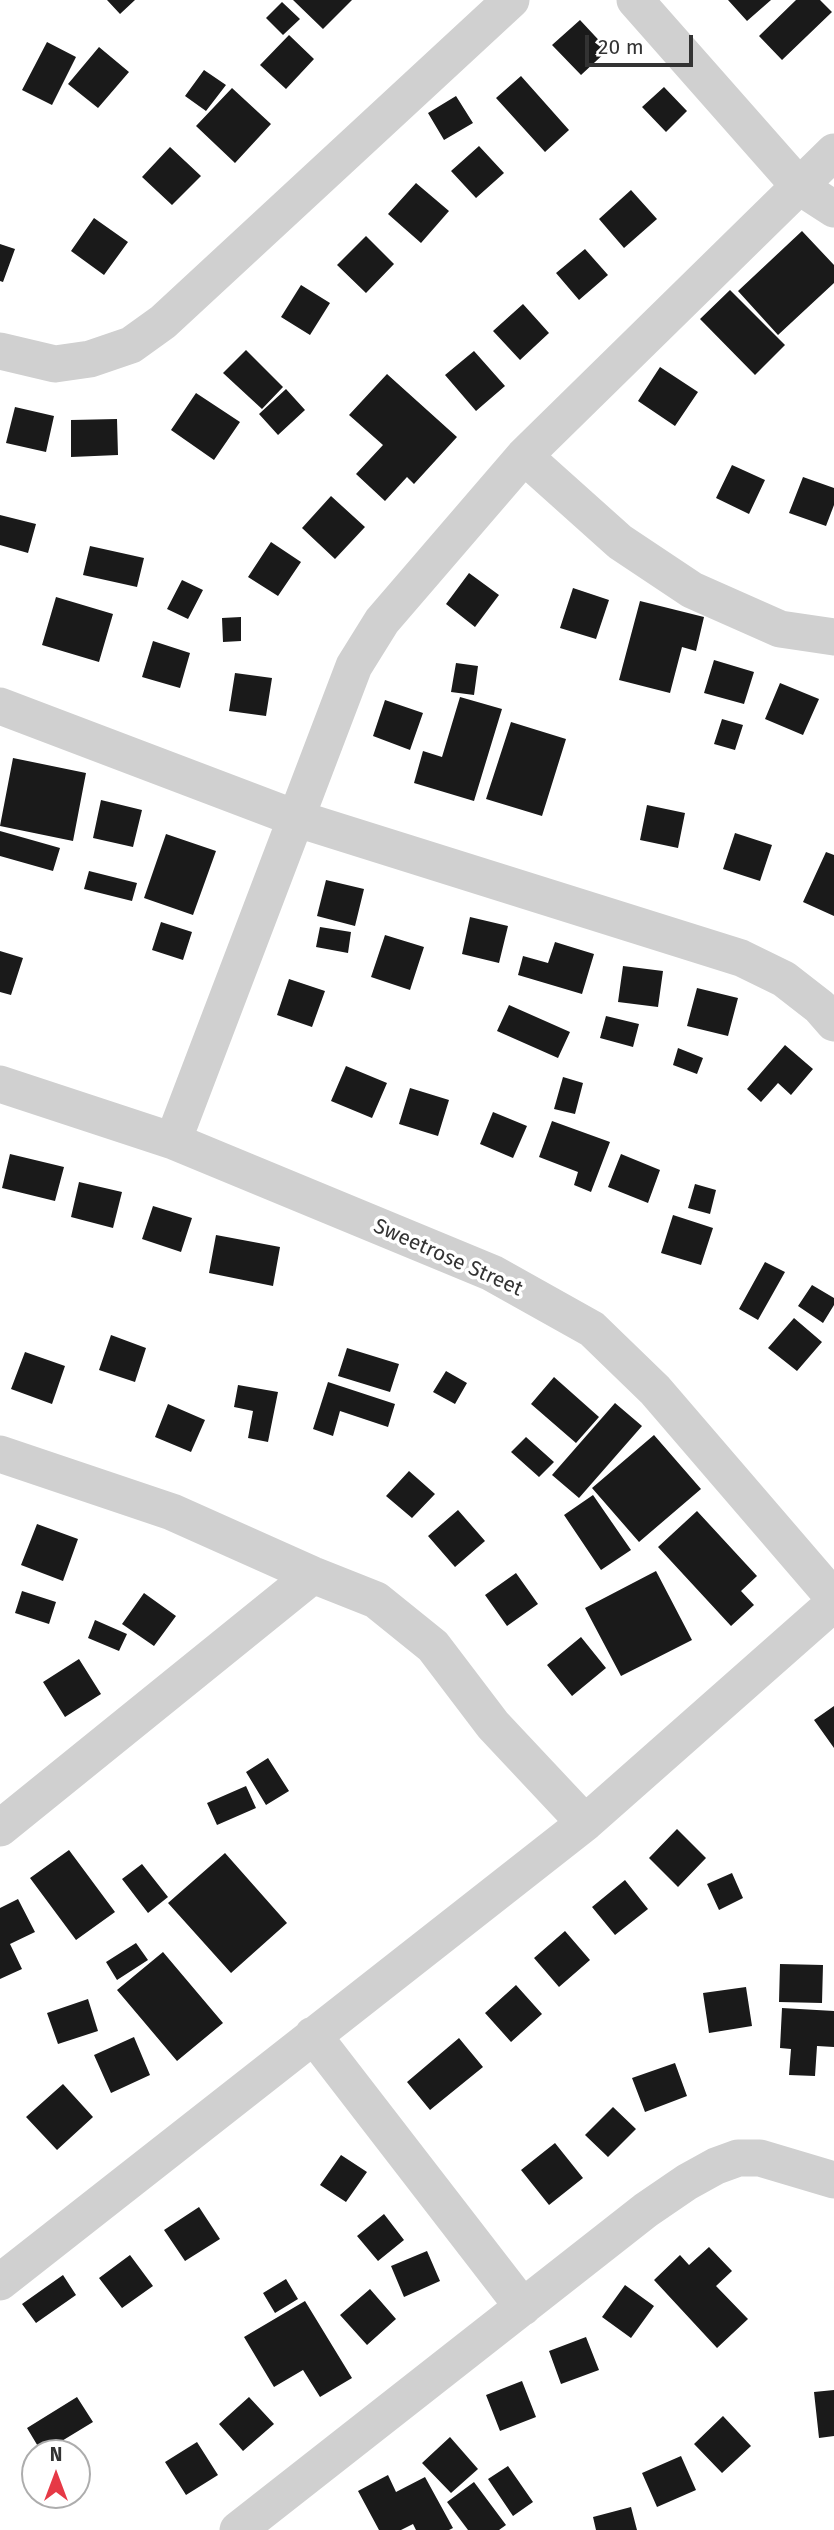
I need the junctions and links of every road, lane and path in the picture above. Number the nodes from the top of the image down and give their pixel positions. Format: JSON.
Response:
{"nodes":[{"id":1,"x":511,"y":0,"type":"edge"},
{"id":2,"x":635,"y":0,"type":"edge"},
{"id":3,"x":834,"y":152,"type":"edge"},
{"id":4,"x":800,"y":187,"type":"junction"},
{"id":5,"x":834,"y":209,"type":"edge"},
{"id":6,"x":0,"y":351,"type":"edge"},
{"id":7,"x":524,"y":456,"type":"junction"},
{"id":8,"x":834,"y":637,"type":"edge"},
{"id":9,"x":0,"y":706,"type":"edge"},
{"id":10,"x":295,"y":818,"type":"junction"},
{"id":11,"x":834,"y":1023,"type":"edge"},
{"id":12,"x":0,"y":1084,"type":"edge"},
{"id":13,"x":173,"y":1141,"type":"junction"},
{"id":14,"x":0,"y":1454,"type":"edge"},
{"id":15,"x":313,"y":1575,"type":"junction"},
{"id":16,"x":834,"y":1601,"type":"edge"},
{"id":17,"x":585,"y":1823,"type":"junction"},
{"id":18,"x":0,"y":1828,"type":"edge"},
{"id":19,"x":313,"y":2035,"type":"junction"},
{"id":20,"x":834,"y":2180,"type":"edge"},
{"id":21,"x":0,"y":2281,"type":"edge"},
{"id":22,"x":523,"y":2307,"type":"junction"},
{"id":23,"x":238,"y":2530,"type":"edge"}],
"edges":[{"from":1,"to":6,"type":"street"},
{"from":2,"to":4,"type":"street"},
{"from":3,"to":4,"type":"street"},
{"from":4,"to":5,"type":"street"},
{"from":4,"to":7,"type":"street"},
{"from":7,"to":8,"type":"street"},
{"from":7,"to":10,"type":"street"},
{"from":9,"to":10,"type":"street"},
{"from":10,"to":11,"type":"street"},
{"from":10,"to":13,"type":"street"},
{"from":12,"to":13,"type":"street","name":"Sweetrose Street"},
{"from":13,"to":16,"type":"street","name":"Sweetrose Street"},
{"from":14,"to":15,"type":"street"},
{"from":15,"to":17,"type":"street"},
{"from":15,"to":18,"type":"street"},
{"from":16,"to":17,"type":"street"},
{"from":17,"to":19,"type":"street"},
{"from":19,"to":21,"type":"street"},
{"from":19,"to":22,"type":"street"},
{"from":20,"to":22,"type":"street"},
{"from":22,"to":23,"type":"street"}]}
